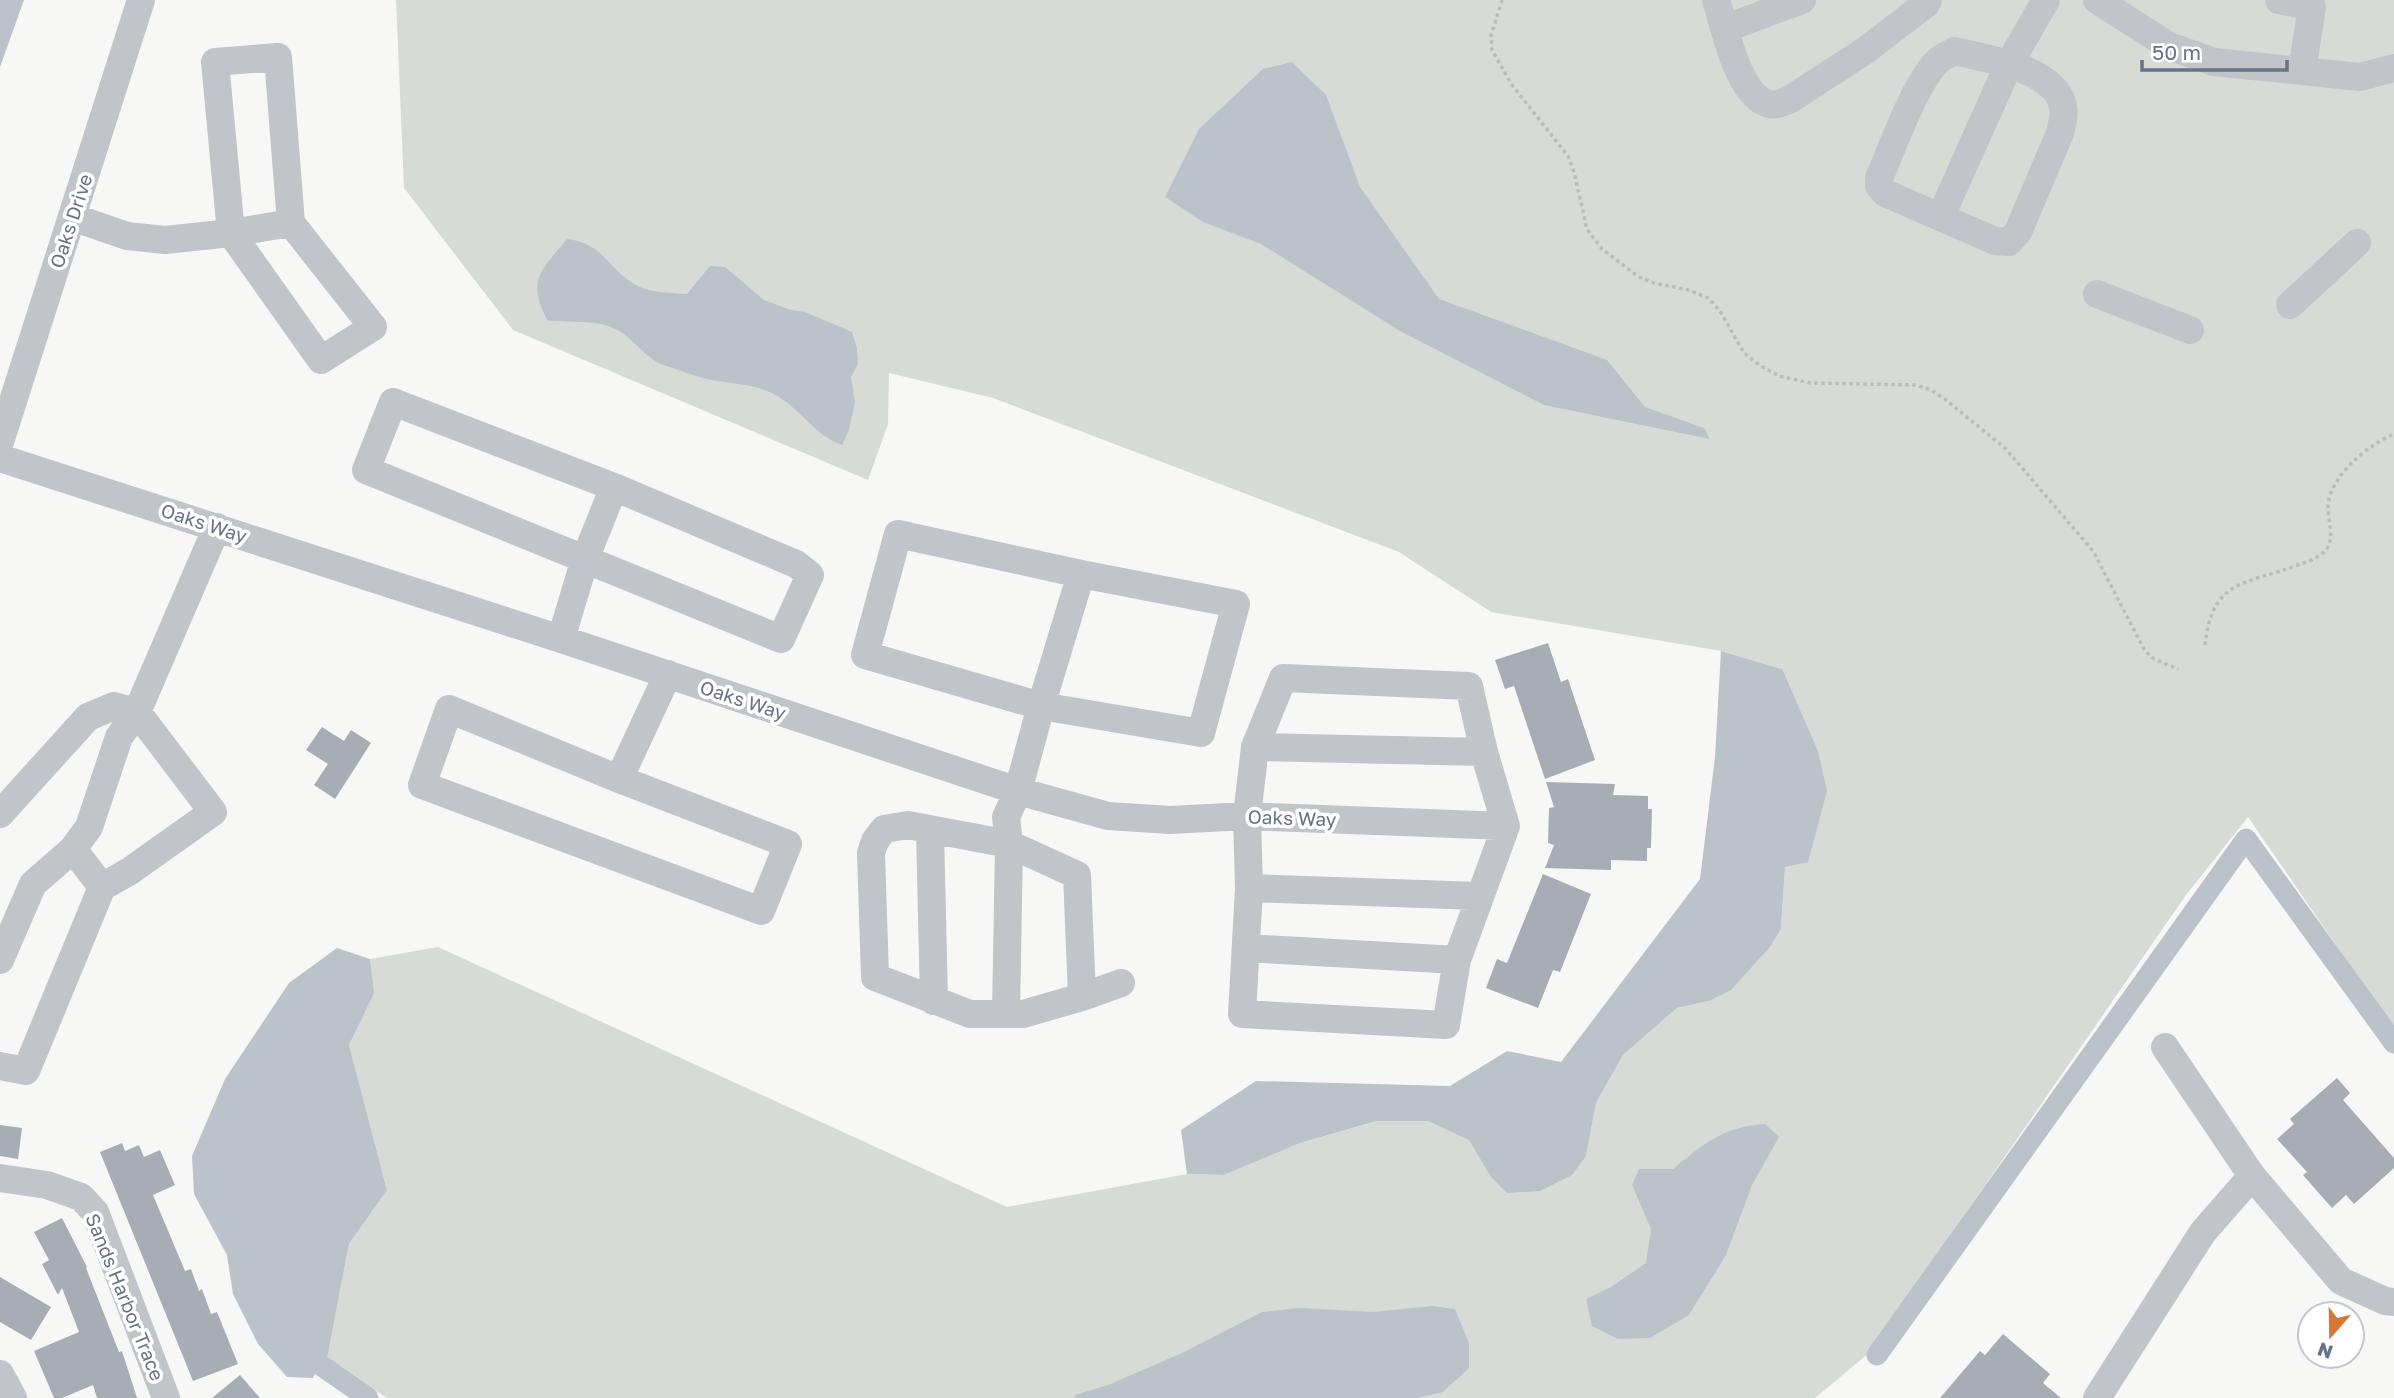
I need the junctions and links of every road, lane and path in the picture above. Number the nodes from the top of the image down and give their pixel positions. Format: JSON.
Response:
{"nodes":[{"id":1,"x":141,"y":0,"type":"edge"},
{"id":2,"x":1502,"y":0,"type":"edge"},
{"id":3,"x":1716,"y":0,"type":"edge"},
{"id":4,"x":1802,"y":0,"type":"edge"},
{"id":5,"x":1928,"y":0,"type":"edge"},
{"id":6,"x":2046,"y":0,"type":"edge"},
{"id":7,"x":2279,"y":0,"type":"edge"},
{"id":8,"x":2115,"y":5,"type":"edge"},
{"id":9,"x":1726,"y":28,"type":"junction"},
{"id":10,"x":2009,"y":65,"type":"junction"},
{"id":11,"x":2394,"y":68,"type":"edge"},
{"id":12,"x":2302,"y":71,"type":"junction"},
{"id":13,"x":1941,"y":216,"type":"junction"},
{"id":14,"x":72,"y":217,"type":"junction"},
{"id":15,"x":291,"y":223,"type":"junction"},
{"id":16,"x":231,"y":233,"type":"junction"},
{"id":17,"x":2357,"y":243,"type":"dead end"},
{"id":18,"x":2097,"y":294,"type":"dead end"},
{"id":19,"x":2290,"y":305,"type":"dead end"},
{"id":20,"x":2190,"y":330,"type":"dead end"},
{"id":21,"x":2394,"y":434,"type":"edge"},
{"id":22,"x":0,"y":442,"type":"edge"},
{"id":23,"x":0,"y":458,"type":"edge"},
{"id":24,"x":614,"y":487,"type":"junction"},
{"id":25,"x":217,"y":527,"type":"junction"},
{"id":26,"x":585,"y":559,"type":"junction"},
{"id":27,"x":1082,"y":574,"type":"junction"},
{"id":28,"x":561,"y":639,"type":"junction"},
{"id":29,"x":2204,"y":645,"type":"dead end"},
{"id":30,"x":2178,"y":669,"type":"dead end"},
{"id":31,"x":668,"y":674,"type":"junction"},
{"id":32,"x":1041,"y":706,"type":"junction"},
{"id":33,"x":137,"y":712,"type":"junction"},
{"id":34,"x":1255,"y":747,"type":"junction"},
{"id":35,"x":1484,"y":752,"type":"junction"},
{"id":36,"x":619,"y":779,"type":"junction"},
{"id":37,"x":1018,"y":791,"type":"junction"},
{"id":38,"x":0,"y":814,"type":"edge"},
{"id":39,"x":1247,"y":816,"type":"junction"},
{"id":40,"x":1506,"y":826,"type":"junction"},
{"id":41,"x":930,"y":831,"type":"junction"},
{"id":42,"x":1009,"y":844,"type":"junction"},
{"id":43,"x":72,"y":849,"type":"junction"},
{"id":44,"x":102,"y":887,"type":"junction"},
{"id":45,"x":1249,"y":888,"type":"junction"},
{"id":46,"x":1479,"y":896,"type":"junction"},
{"id":47,"x":1247,"y":948,"type":"junction"},
{"id":48,"x":0,"y":960,"type":"edge"},
{"id":49,"x":1457,"y":960,"type":"junction"},
{"id":50,"x":1121,"y":983,"type":"dead end"},
{"id":51,"x":1082,"y":997,"type":"junction"},
{"id":52,"x":934,"y":1001,"type":"junction"},
{"id":53,"x":1006,"y":1014,"type":"junction"},
{"id":54,"x":2165,"y":1047,"type":"dead end"},
{"id":55,"x":0,"y":1066,"type":"edge"},
{"id":56,"x":2252,"y":1177,"type":"junction"},
{"id":57,"x":0,"y":1178,"type":"edge"},
{"id":58,"x":2394,"y":1302,"type":"edge"},
{"id":59,"x":0,"y":1374,"type":"edge"},
{"id":60,"x":13,"y":1398,"type":"edge"},
{"id":61,"x":166,"y":1398,"type":"edge"},
{"id":62,"x":2097,"y":1398,"type":"edge"}],
"edges":[{"from":1,"to":14,"type":"street","name":"Oaks Drive"},
{"from":2,"to":30,"type":"path"},
{"from":3,"to":9,"type":"street"},
{"from":4,"to":9,"type":"street"},
{"from":5,"to":9,"type":"street"},
{"from":6,"to":10,"type":"street"},
{"from":7,"to":12,"type":"street"},
{"from":8,"to":12,"type":"street"},
{"from":10,"to":13,"type":"street"},
{"from":10,"to":13,"type":"street"},
{"from":10,"to":13,"type":"street"},
{"from":11,"to":12,"type":"street"},
{"from":14,"to":16,"type":"street"},
{"from":14,"to":22,"type":"street","name":"Oaks Drive"},
{"from":15,"to":16,"type":"street"},
{"from":15,"to":16,"type":"street"},
{"from":15,"to":16,"type":"street"},
{"from":17,"to":19,"type":"street"},
{"from":18,"to":20,"type":"street"},
{"from":21,"to":29,"type":"path"},
{"from":23,"to":25,"type":"street","name":"Oaks Way"},
{"from":24,"to":26,"type":"street"},
{"from":24,"to":26,"type":"street"},
{"from":24,"to":26,"type":"street"},
{"from":25,"to":28,"type":"street","name":"Oaks Way"},
{"from":25,"to":33,"type":"street"},
{"from":26,"to":28,"type":"street"},
{"from":27,"to":32,"type":"street"},
{"from":27,"to":32,"type":"street"},
{"from":27,"to":32,"type":"street"},
{"from":28,"to":31,"type":"street","name":"Oaks Way"},
{"from":31,"to":36,"type":"street"},
{"from":31,"to":37,"type":"street","name":"Oaks Way"},
{"from":32,"to":37,"type":"street"},
{"from":33,"to":38,"type":"street"},
{"from":33,"to":43,"type":"street"},
{"from":33,"to":44,"type":"street"},
{"from":34,"to":35,"type":"street"},
{"from":34,"to":35,"type":"street"},
{"from":34,"to":39,"type":"street"},
{"from":35,"to":40,"type":"street"},
{"from":36,"to":36,"type":"street"},
{"from":37,"to":39,"type":"street","name":"Oaks Way"},
{"from":37,"to":42,"type":"street"},
{"from":39,"to":40,"type":"street","name":"Oaks Way"},
{"from":39,"to":45,"type":"street"},
{"from":40,"to":46,"type":"street"},
{"from":41,"to":42,"type":"street"},
{"from":41,"to":52,"type":"street"},
{"from":41,"to":52,"type":"street"},
{"from":42,"to":51,"type":"street"},
{"from":42,"to":53,"type":"street"},
{"from":43,"to":44,"type":"street"},
{"from":43,"to":48,"type":"street"},
{"from":44,"to":55,"type":"street"},
{"from":45,"to":46,"type":"street"},
{"from":45,"to":47,"type":"street"},
{"from":46,"to":49,"type":"street"},
{"from":47,"to":49,"type":"street"},
{"from":47,"to":49,"type":"street"},
{"from":50,"to":51,"type":"street"},
{"from":51,"to":53,"type":"street"},
{"from":52,"to":53,"type":"street"},
{"from":54,"to":56,"type":"street"},
{"from":56,"to":58,"type":"street"},
{"from":56,"to":62,"type":"street"},
{"from":57,"to":61,"type":"street","name":"Sands Harbor Trace"},
{"from":59,"to":60,"type":"street"}]}
